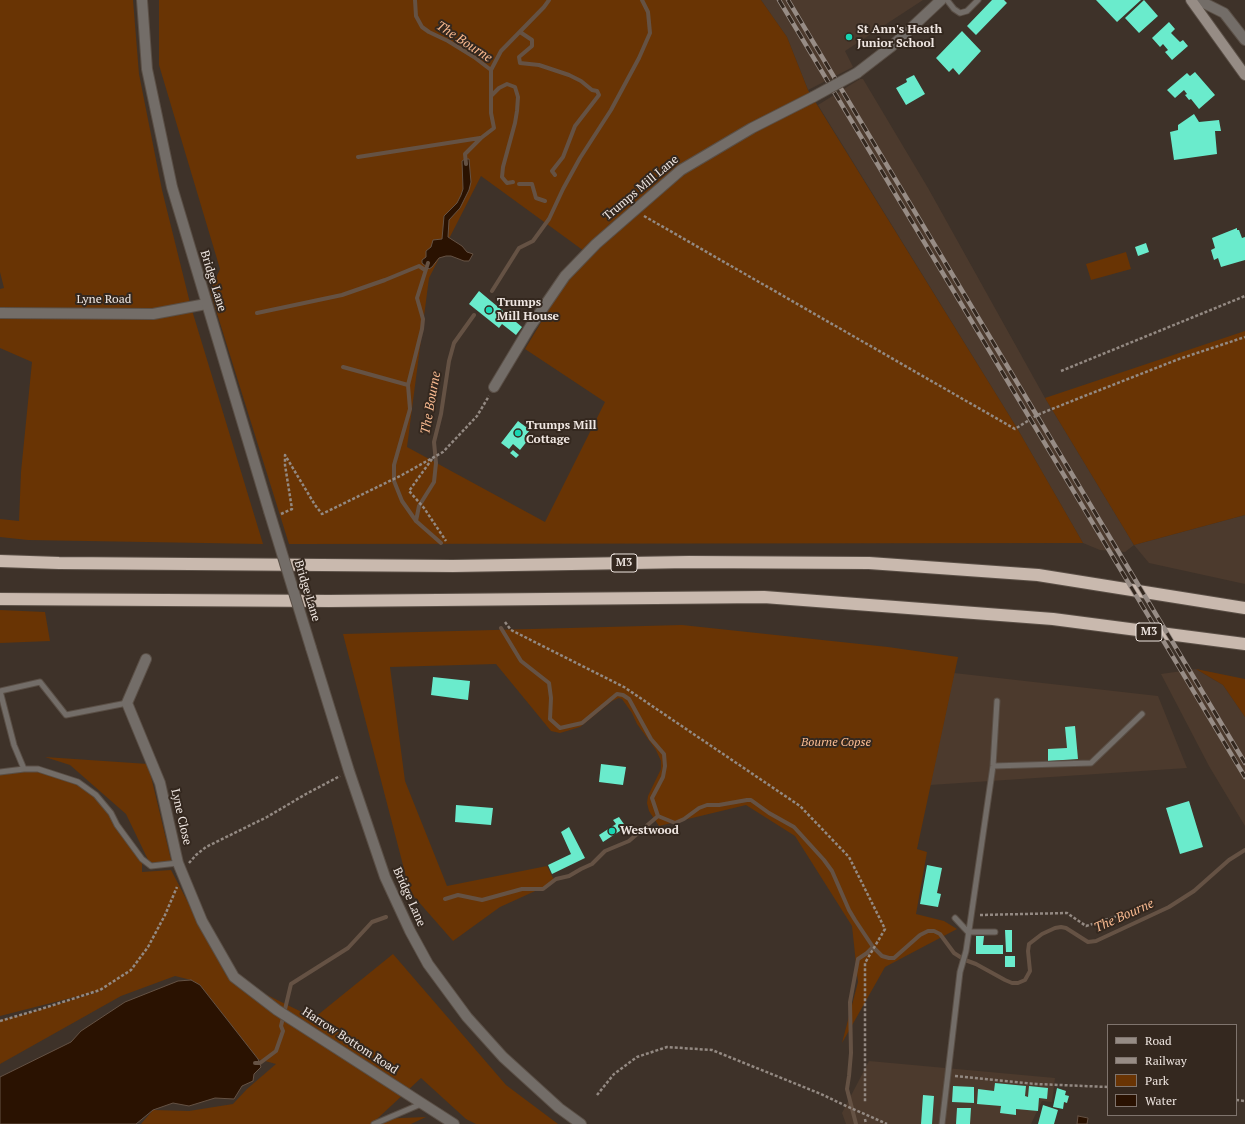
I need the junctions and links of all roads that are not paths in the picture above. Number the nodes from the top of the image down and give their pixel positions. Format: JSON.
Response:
{"nodes":[{"id":1,"x":142,"y":0,"type":"edge"},
{"id":2,"x":941,"y":0,"type":"edge"},
{"id":3,"x":946,"y":0,"type":"edge"},
{"id":4,"x":978,"y":0,"type":"edge"},
{"id":5,"x":1191,"y":0,"type":"edge"},
{"id":6,"x":1198,"y":0,"type":"edge"},
{"id":7,"x":1245,"y":40,"type":"edge"},
{"id":8,"x":1245,"y":74,"type":"edge"},
{"id":9,"x":206,"y":304,"type":"junction"},
{"id":10,"x":0,"y":313,"type":"edge"},
{"id":11,"x":494,"y":387,"type":"road end"},
{"id":12,"x":0,"y":561,"type":"edge"},
{"id":13,"x":0,"y":599,"type":"edge"},
{"id":14,"x":1245,"y":608,"type":"edge"},
{"id":15,"x":1245,"y":644,"type":"edge"},
{"id":16,"x":146,"y":659,"type":"dead end"},
{"id":17,"x":0,"y":691,"type":"edge"},
{"id":18,"x":997,"y":701,"type":"dead end"},
{"id":19,"x":127,"y":703,"type":"junction"},
{"id":20,"x":1142,"y":714,"type":"dead end"},
{"id":21,"x":993,"y":766,"type":"junction"},
{"id":22,"x":24,"y":769,"type":"junction"},
{"id":23,"x":0,"y":772,"type":"edge"},
{"id":24,"x":178,"y":863,"type":"junction"},
{"id":25,"x":955,"y":918,"type":"dead end"},
{"id":26,"x":968,"y":932,"type":"junction"},
{"id":27,"x":995,"y":932,"type":"dead end"},
{"id":28,"x":234,"y":977,"type":"joint"},
{"id":29,"x":422,"y":1104,"type":"junction"},
{"id":30,"x":374,"y":1124,"type":"edge"},
{"id":31,"x":454,"y":1124,"type":"edge"},
{"id":32,"x":581,"y":1124,"type":"edge"},
{"id":33,"x":942,"y":1124,"type":"edge"}],
"edges":[{"from":1,"to":9,"type":"street","name":"Bridge Lane"},
{"from":2,"to":11,"type":"street","name":"Trumps Mill Lane","bridge":true},
{"from":3,"to":4,"type":"lane"},
{"from":5,"to":8,"type":"main road"},
{"from":6,"to":7,"type":"street"},
{"from":9,"to":10,"type":"street","name":"Lyne Road"},
{"from":9,"to":32,"type":"street","name":"Bridge Lane","bridge":true},
{"from":12,"to":14,"type":"highway","number":"M3"},
{"from":13,"to":15,"type":"highway","number":"M3"},
{"from":16,"to":19,"type":"street"},
{"from":17,"to":19,"type":"lane"},
{"from":17,"to":22,"type":"lane"},
{"from":18,"to":21,"type":"lane"},
{"from":19,"to":24,"type":"street","name":"Lyne Close"},
{"from":20,"to":21,"type":"lane"},
{"from":21,"to":26,"type":"lane"},
{"from":22,"to":23,"type":"lane"},
{"from":22,"to":24,"type":"lane"},
{"from":24,"to":28,"type":"street","name":"Lyne Close"},
{"from":25,"to":26,"type":"lane"},
{"from":26,"to":27,"type":"lane"},
{"from":26,"to":33,"type":"lane"},
{"from":28,"to":29,"type":"street","name":"Harrow Bottom Road"},
{"from":29,"to":30,"type":"lane"},
{"from":29,"to":31,"type":"street","name":"Harrow Bottom Road"}]}
